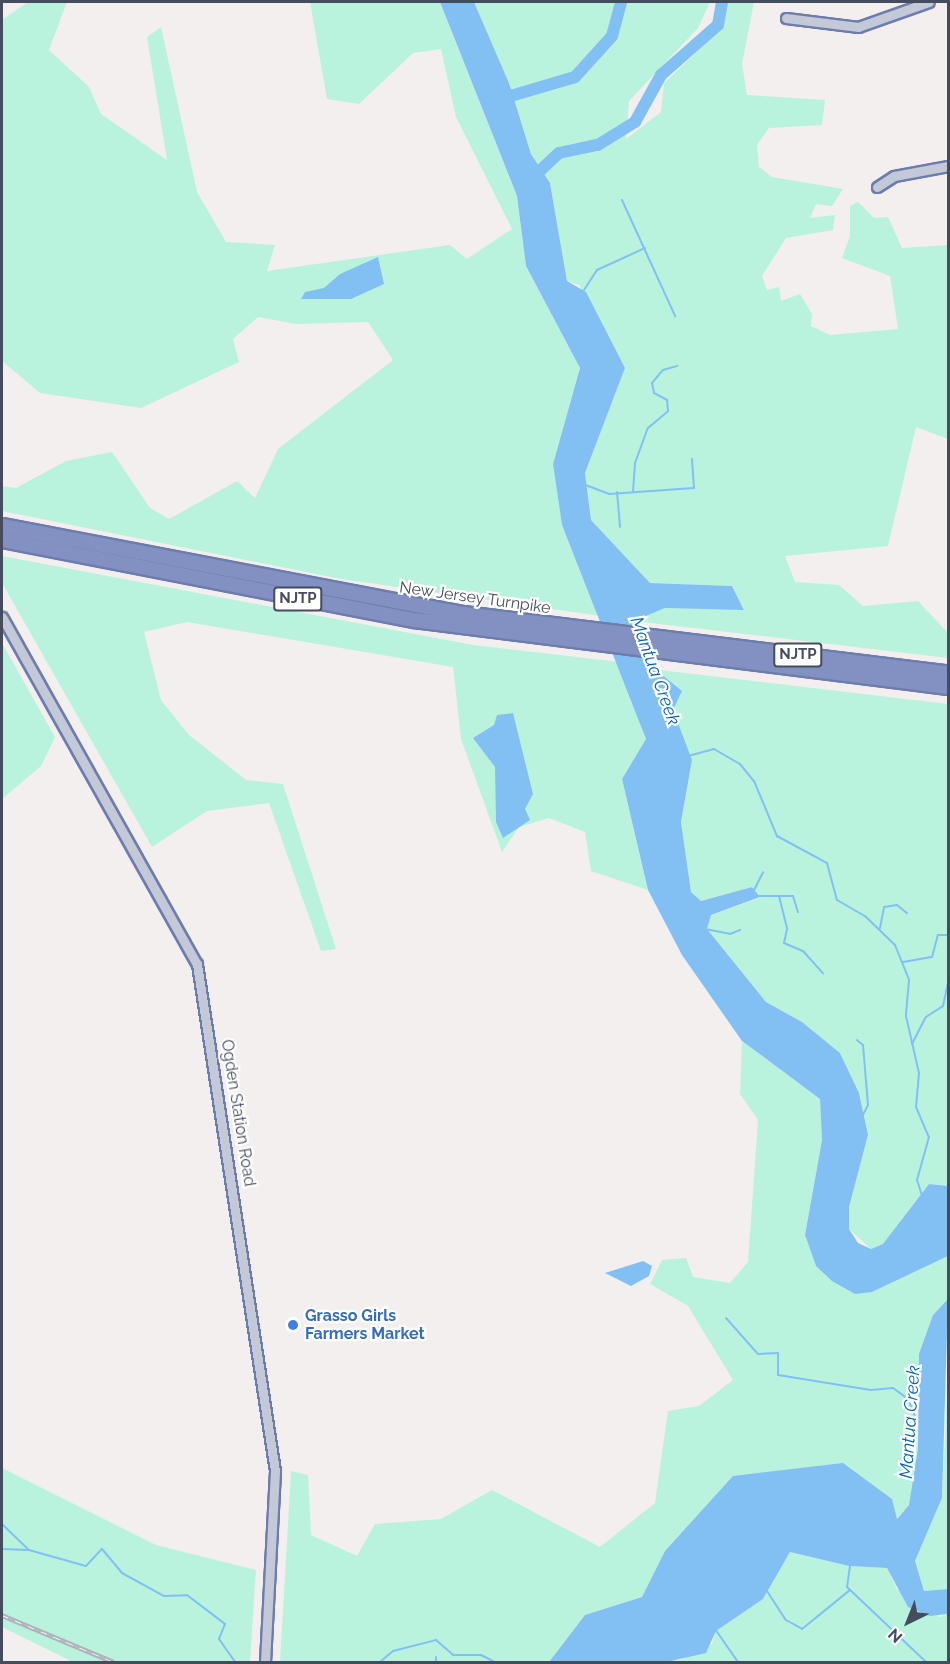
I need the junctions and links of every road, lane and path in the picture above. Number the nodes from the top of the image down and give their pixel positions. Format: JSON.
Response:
{"nodes":[{"id":1,"x":929,"y":2,"type":"edge"},
{"id":2,"x":786,"y":18,"type":"dead end"},
{"id":3,"x":948,"y":166,"type":"edge"},
{"id":4,"x":877,"y":187,"type":"dead end"},
{"id":5,"x":2,"y":526,"type":"edge"},
{"id":6,"x":2,"y":540,"type":"edge"},
{"id":7,"x":2,"y":617,"type":"edge"},
{"id":8,"x":596,"y":637,"type":"junction"},
{"id":9,"x":948,"y":673,"type":"edge"},
{"id":10,"x":948,"y":687,"type":"edge"},
{"id":11,"x":265,"y":1662,"type":"edge"}],
"edges":[{"from":1,"to":2,"type":"street"},
{"from":3,"to":4,"type":"street"},
{"from":5,"to":8,"type":"highway","name":"New Jersey Turnpike","number":"NJTP"},
{"from":6,"to":8,"type":"highway","name":"New Jersey Turnpike","number":"NJTP"},
{"from":7,"to":11,"type":"street","name":"Ogden Station Road"},
{"from":8,"to":9,"type":"highway","name":"New Jersey Turnpike","number":"NJTP"},
{"from":8,"to":10,"type":"highway","name":"New Jersey Turnpike","number":"NJTP"}]}
